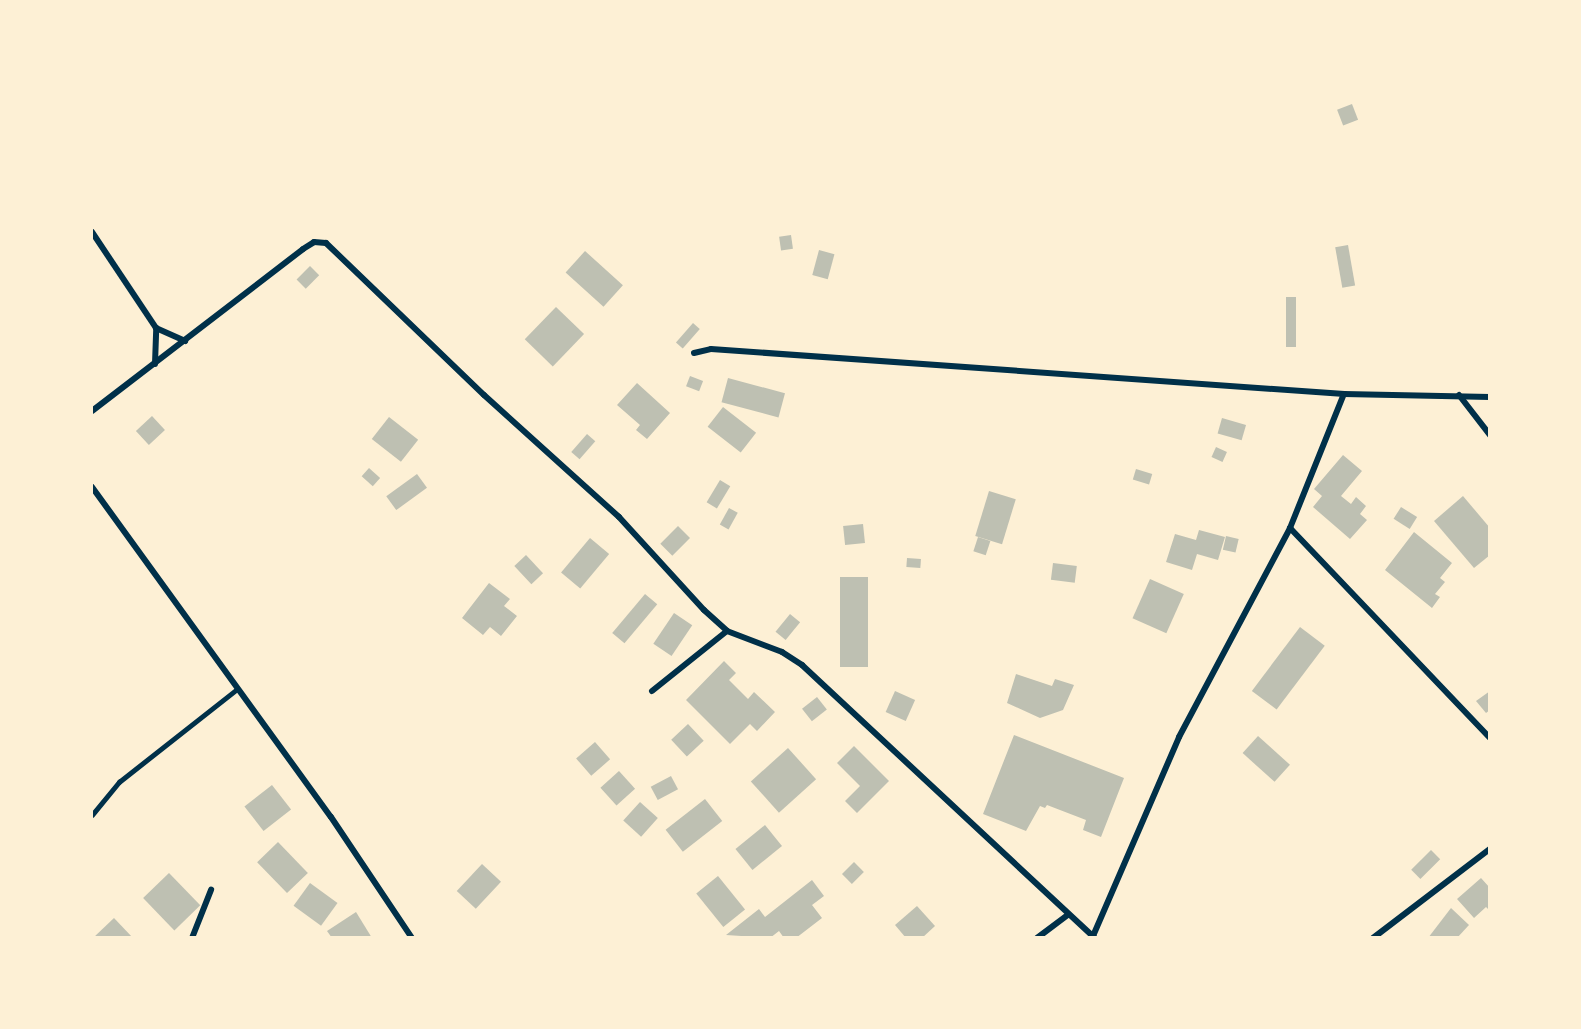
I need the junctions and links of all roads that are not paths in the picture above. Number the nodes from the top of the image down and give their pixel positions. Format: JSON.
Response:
{"nodes":[{"id":1,"x":92,"y":232,"type":"edge"},
{"id":2,"x":156,"y":328,"type":"junction"},
{"id":3,"x":185,"y":341,"type":"junction"},
{"id":4,"x":694,"y":353,"type":"dead end"},
{"id":5,"x":154,"y":364,"type":"junction"},
{"id":6,"x":1344,"y":394,"type":"junction"},
{"id":7,"x":1459,"y":395,"type":"junction"},
{"id":8,"x":1490,"y":397,"type":"edge"},
{"id":9,"x":92,"y":411,"type":"edge"},
{"id":10,"x":1490,"y":435,"type":"edge"},
{"id":11,"x":92,"y":487,"type":"edge"},
{"id":12,"x":1290,"y":528,"type":"junction"},
{"id":13,"x":727,"y":631,"type":"junction"},
{"id":14,"x":237,"y":689,"type":"junction"},
{"id":15,"x":652,"y":691,"type":"dead end"},
{"id":16,"x":1490,"y":738,"type":"edge"},
{"id":17,"x":92,"y":815,"type":"edge"},
{"id":18,"x":1490,"y":849,"type":"edge"},
{"id":19,"x":211,"y":890,"type":"dead end"},
{"id":20,"x":1068,"y":915,"type":"junction"},
{"id":21,"x":1094,"y":937,"type":"edge"},
{"id":22,"x":192,"y":938,"type":"edge"},
{"id":23,"x":412,"y":938,"type":"edge"},
{"id":24,"x":1037,"y":938,"type":"edge"},
{"id":25,"x":1373,"y":938,"type":"edge"}],
"edges":[{"from":1,"to":2,"type":"street"},
{"from":2,"to":3,"type":"street"},
{"from":2,"to":5,"type":"street"},
{"from":3,"to":5,"type":"street"},
{"from":3,"to":13,"type":"street"},
{"from":4,"to":6,"type":"street"},
{"from":5,"to":9,"type":"street"},
{"from":6,"to":7,"type":"street"},
{"from":6,"to":12,"type":"street"},
{"from":7,"to":8,"type":"street"},
{"from":7,"to":10,"type":"street"},
{"from":11,"to":14,"type":"street"},
{"from":12,"to":16,"type":"street"},
{"from":12,"to":21,"type":"street"},
{"from":13,"to":15,"type":"street"},
{"from":13,"to":20,"type":"street"},
{"from":14,"to":17,"type":"lane"},
{"from":14,"to":23,"type":"street"},
{"from":18,"to":25,"type":"street"},
{"from":19,"to":22,"type":"street"},
{"from":20,"to":21,"type":"street"},
{"from":20,"to":24,"type":"street"}]}
